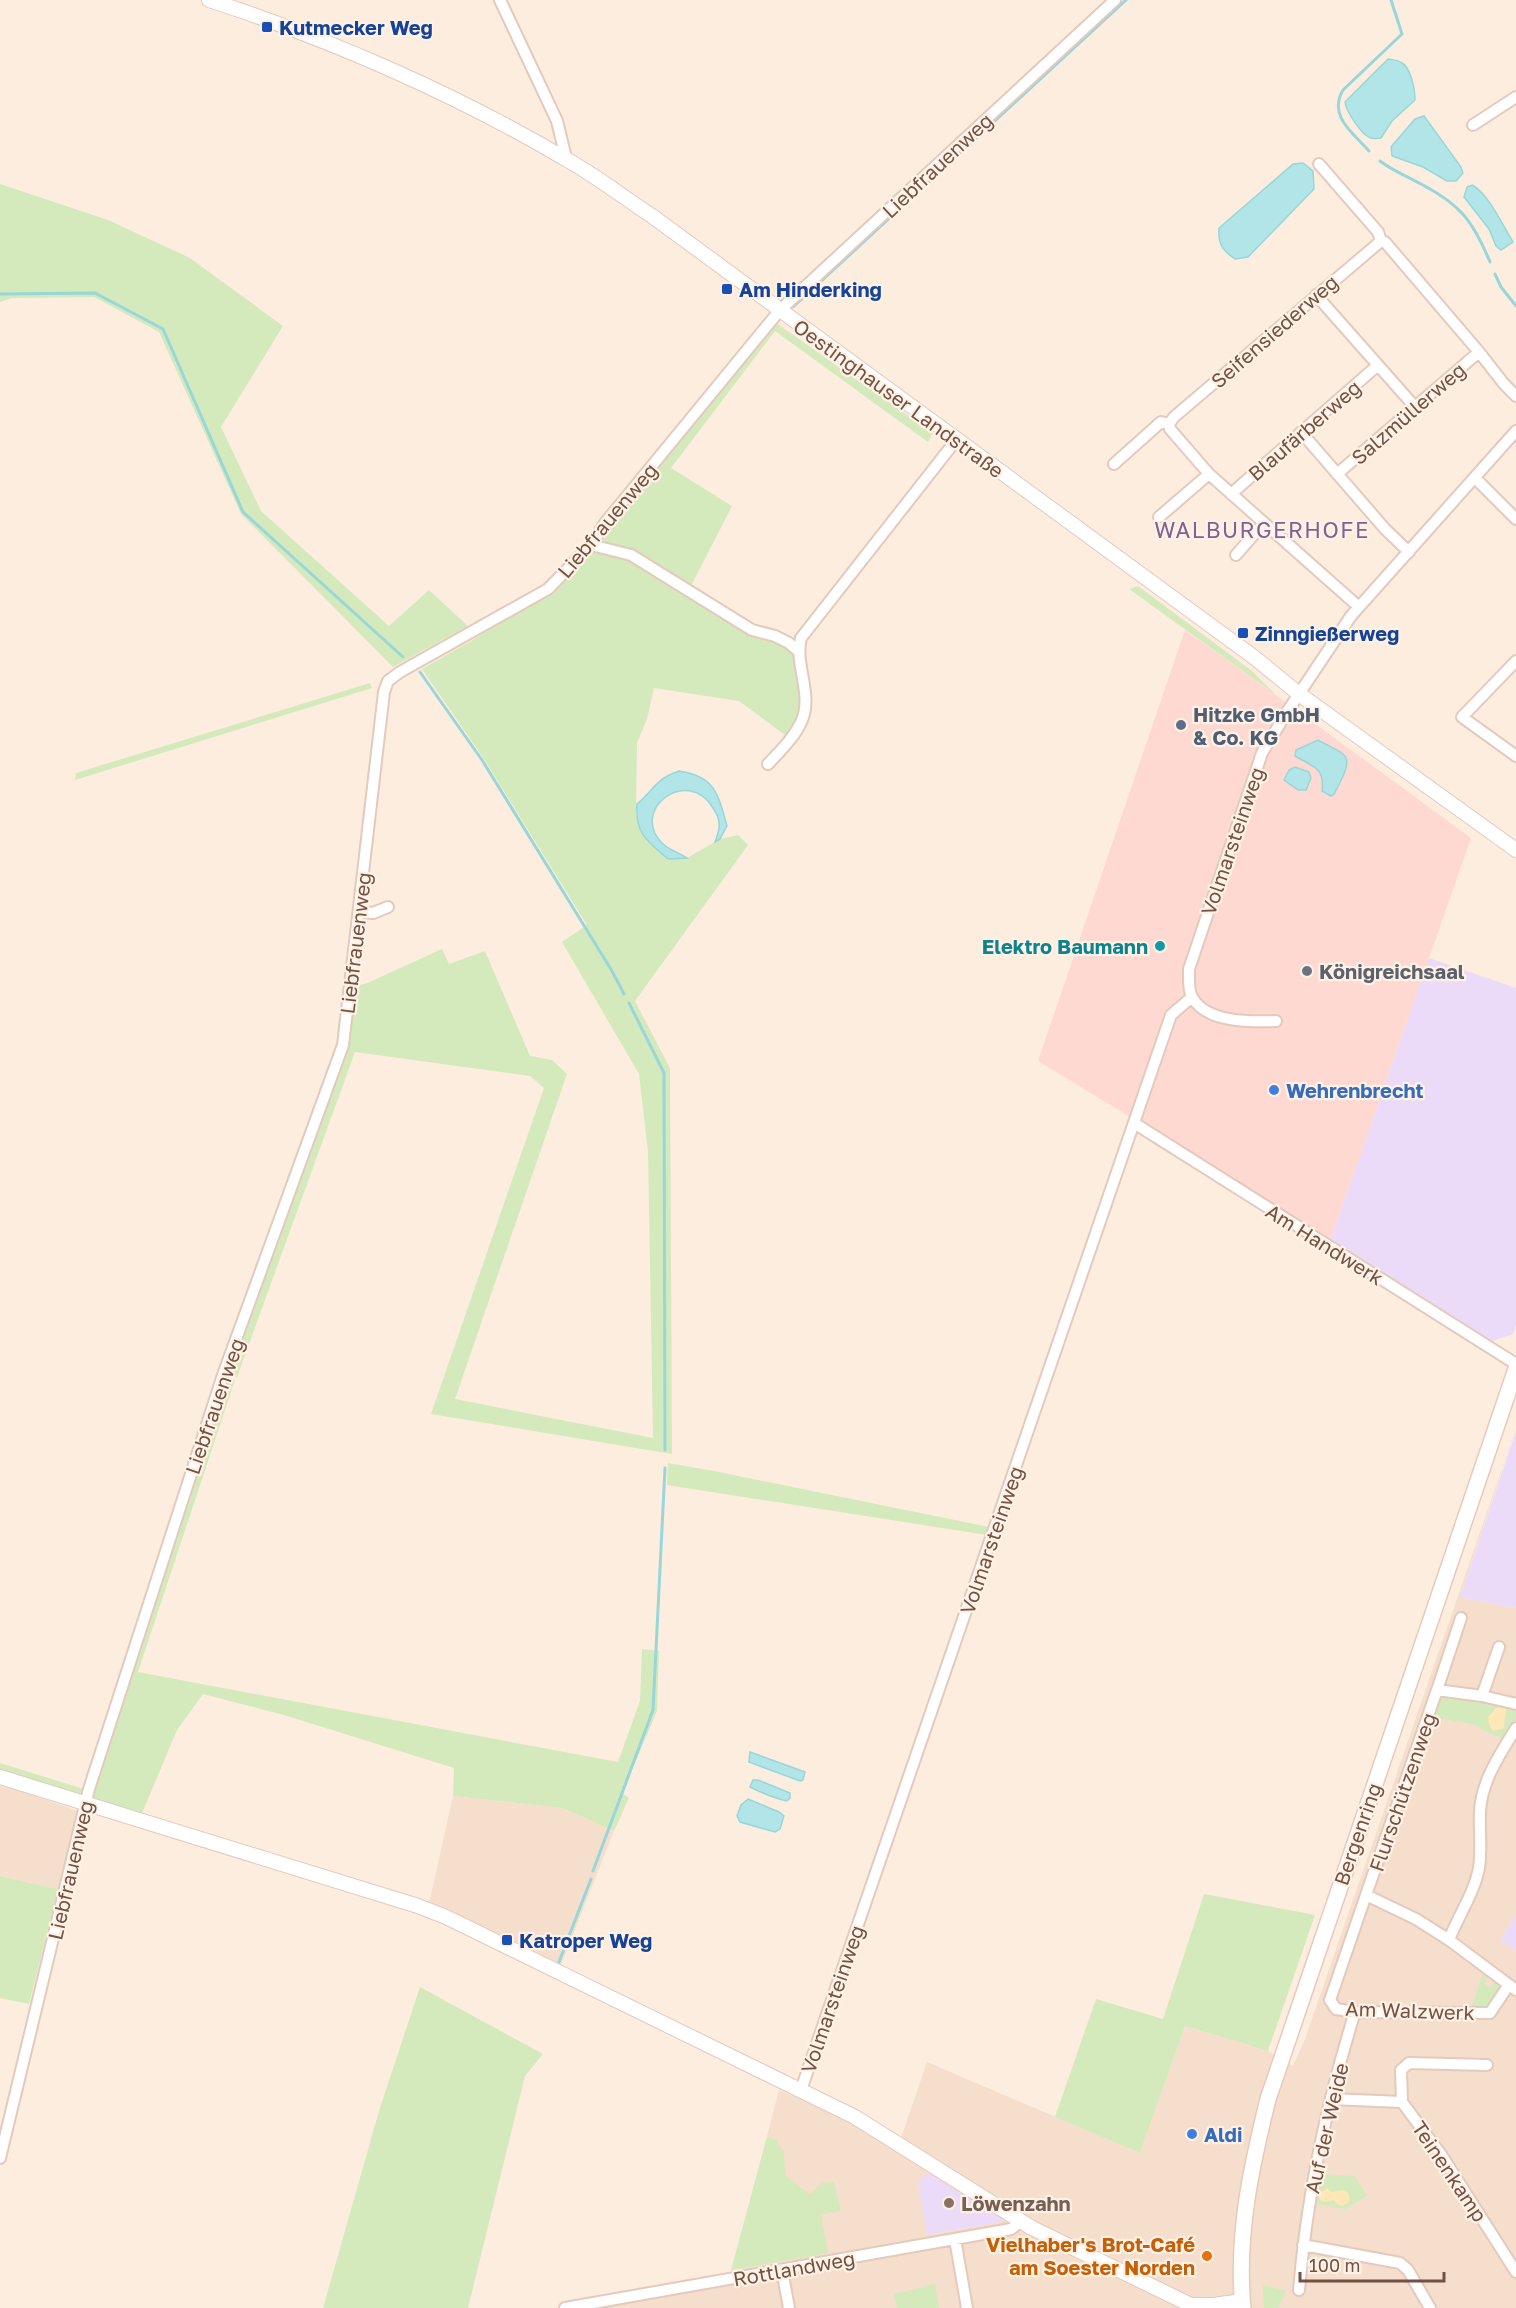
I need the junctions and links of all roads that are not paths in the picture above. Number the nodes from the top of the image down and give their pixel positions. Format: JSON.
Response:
{"nodes":[{"id":1,"x":209,"y":0,"type":"edge"},
{"id":2,"x":500,"y":0,"type":"edge"},
{"id":3,"x":1115,"y":0,"type":"edge"},
{"id":4,"x":1516,"y":97,"type":"edge"},
{"id":5,"x":1473,"y":125,"type":"dead end"},
{"id":6,"x":566,"y":158,"type":"junction"},
{"id":7,"x":1319,"y":164,"type":"dead end"},
{"id":8,"x":1381,"y":241,"type":"junction"},
{"id":9,"x":1316,"y":295,"type":"junction"},
{"id":10,"x":780,"y":310,"type":"junction"},
{"id":11,"x":1479,"y":352,"type":"junction"},
{"id":12,"x":1378,"y":365,"type":"junction"},
{"id":13,"x":1516,"y":396,"type":"edge"},
{"id":14,"x":1415,"y":407,"type":"junction"},
{"id":15,"x":1169,"y":424,"type":"junction"},
{"id":16,"x":1516,"y":431,"type":"edge"},
{"id":17,"x":1301,"y":432,"type":"junction"},
{"id":18,"x":957,"y":439,"type":"junction"},
{"id":19,"x":1114,"y":464,"type":"dead end"},
{"id":20,"x":1209,"y":474,"type":"junction"},
{"id":21,"x":1337,"y":474,"type":"junction"},
{"id":22,"x":1475,"y":478,"type":"junction"},
{"id":23,"x":1231,"y":494,"type":"junction"},
{"id":24,"x":1159,"y":517,"type":"dead end"},
{"id":25,"x":1516,"y":519,"type":"edge"},
{"id":26,"x":1264,"y":523,"type":"junction"},
{"id":27,"x":591,"y":546,"type":"junction"},
{"id":28,"x":1409,"y":552,"type":"junction"},
{"id":29,"x":1236,"y":555,"type":"dead end"},
{"id":30,"x":1359,"y":607,"type":"junction"},
{"id":31,"x":798,"y":650,"type":"junction"},
{"id":32,"x":1516,"y":661,"type":"edge"},
{"id":33,"x":1299,"y":694,"type":"junction"},
{"id":34,"x":1516,"y":756,"type":"edge"},
{"id":35,"x":768,"y":764,"type":"dead end"},
{"id":36,"x":1516,"y":850,"type":"edge"},
{"id":37,"x":388,"y":908,"type":"dead end"},
{"id":38,"x":359,"y":912,"type":"junction"},
{"id":39,"x":1192,"y":997,"type":"junction"},
{"id":40,"x":1276,"y":1021,"type":"dead end"},
{"id":41,"x":1134,"y":1123,"type":"junction"},
{"id":42,"x":1516,"y":1364,"type":"edge"},
{"id":43,"x":1516,"y":1369,"type":"edge"},
{"id":44,"x":1461,"y":1618,"type":"dead end"},
{"id":45,"x":1499,"y":1647,"type":"dead end"},
{"id":46,"x":1437,"y":1690,"type":"junction"},
{"id":47,"x":1482,"y":1696,"type":"junction"},
{"id":48,"x":1516,"y":1704,"type":"edge"},
{"id":49,"x":1516,"y":1728,"type":"edge"},
{"id":50,"x":0,"y":1777,"type":"edge"},
{"id":51,"x":86,"y":1804,"type":"junction"},
{"id":52,"x":1366,"y":1895,"type":"junction"},
{"id":53,"x":1449,"y":1940,"type":"junction"},
{"id":54,"x":1512,"y":1988,"type":"edge"},
{"id":55,"x":1355,"y":2012,"type":"junction"},
{"id":56,"x":1487,"y":2065,"type":"dead end"},
{"id":57,"x":801,"y":2090,"type":"junction"},
{"id":58,"x":1331,"y":2099,"type":"junction"},
{"id":59,"x":1402,"y":2102,"type":"junction"},
{"id":60,"x":0,"y":2158,"type":"edge"},
{"id":61,"x":1020,"y":2222,"type":"junction"},
{"id":62,"x":955,"y":2239,"type":"junction"},
{"id":63,"x":1303,"y":2245,"type":"junction"},
{"id":64,"x":782,"y":2270,"type":"junction"},
{"id":65,"x":1516,"y":2272,"type":"edge"},
{"id":66,"x":1299,"y":2290,"type":"dead end"},
{"id":67,"x":1242,"y":2305,"type":"edge"},
{"id":68,"x":1194,"y":2306,"type":"edge"},
{"id":69,"x":565,"y":2308,"type":"edge"},
{"id":70,"x":789,"y":2308,"type":"edge"},
{"id":71,"x":967,"y":2308,"type":"edge"},
{"id":72,"x":1430,"y":2308,"type":"edge"}],
"edges":[{"from":1,"to":6,"type":"street","name":"Oestinghauser Landstraße"},
{"from":2,"to":6,"type":"street"},
{"from":3,"to":10,"type":"street","name":"Liebfrauenweg"},
{"from":4,"to":5,"type":"street"},
{"from":6,"to":10,"type":"street","name":"Oestinghauser Landstraße"},
{"from":7,"to":8,"type":"street"},
{"from":8,"to":9,"type":"street","name":"Seifensiederweg"},
{"from":8,"to":11,"type":"street"},
{"from":9,"to":12,"type":"street"},
{"from":9,"to":15,"type":"street","name":"Seifensiederweg"},
{"from":10,"to":18,"type":"street","name":"Oestinghauser Landstraße"},
{"from":10,"to":27,"type":"street","name":"Liebfrauenweg"},
{"from":11,"to":13,"type":"street"},
{"from":11,"to":14,"type":"street","name":"Salzmüllerweg"},
{"from":12,"to":14,"type":"street"},
{"from":12,"to":17,"type":"street","name":"Blaufärberweg"},
{"from":14,"to":21,"type":"street","name":"Salzmüllerweg"},
{"from":15,"to":19,"type":"street","name":"Seifensiederweg"},
{"from":15,"to":20,"type":"street"},
{"from":16,"to":22,"type":"street"},
{"from":17,"to":21,"type":"street"},
{"from":17,"to":23,"type":"street","name":"Blaufärberweg"},
{"from":18,"to":31,"type":"street"},
{"from":18,"to":33,"type":"street","name":"Oestinghauser Landstraße"},
{"from":20,"to":23,"type":"street"},
{"from":20,"to":24,"type":"street"},
{"from":21,"to":28,"type":"street"},
{"from":22,"to":25,"type":"street"},
{"from":22,"to":28,"type":"street"},
{"from":23,"to":26,"type":"street"},
{"from":26,"to":29,"type":"street"},
{"from":26,"to":30,"type":"street"},
{"from":27,"to":31,"type":"street"},
{"from":27,"to":38,"type":"street","name":"Liebfrauenweg"},
{"from":28,"to":30,"type":"street"},
{"from":30,"to":33,"type":"street"},
{"from":31,"to":35,"type":"street"},
{"from":32,"to":34,"type":"street"},
{"from":33,"to":36,"type":"street","name":"Oestinghauser Landstraße"},
{"from":33,"to":39,"type":"street","name":"Volmarsteinweg"},
{"from":37,"to":38,"type":"street"},
{"from":38,"to":51,"type":"street","name":"Liebfrauenweg"},
{"from":39,"to":40,"type":"street"},
{"from":39,"to":41,"type":"street","name":"Volmarsteinweg"},
{"from":41,"to":42,"type":"street","name":"Am Handwerk"},
{"from":41,"to":57,"type":"street","name":"Volmarsteinweg"},
{"from":43,"to":67,"type":"main road","name":"Bergenring"},
{"from":44,"to":46,"type":"street","name":"Flurschützenweg"},
{"from":45,"to":47,"type":"street"},
{"from":46,"to":47,"type":"street","name":"Flurschützenweg"},
{"from":46,"to":52,"type":"street","name":"Flurschützenweg"},
{"from":47,"to":48,"type":"street","name":"Flurschützenweg"},
{"from":49,"to":53,"type":"street"},
{"from":50,"to":51,"type":"street"},
{"from":51,"to":57,"type":"street"},
{"from":51,"to":60,"type":"street","name":"Liebfrauenweg"},
{"from":52,"to":53,"type":"street","name":"Am Walzwerk"},
{"from":52,"to":55,"type":"street","name":"Am Walzwerk"},
{"from":53,"to":54,"type":"street","name":"Am Walzwerk"},
{"from":54,"to":55,"type":"street","name":"Am Walzwerk"},
{"from":55,"to":58,"type":"street","name":"Auf der Weide"},
{"from":56,"to":59,"type":"street","name":"Teinenkamp"},
{"from":57,"to":61,"type":"street"},
{"from":58,"to":59,"type":"street","name":"Teinenkamp"},
{"from":58,"to":63,"type":"street","name":"Auf der Weide"},
{"from":59,"to":65,"type":"street","name":"Teinenkamp"},
{"from":61,"to":62,"type":"street","name":"Rottlandweg"},
{"from":61,"to":68,"type":"street"},
{"from":62,"to":64,"type":"street","name":"Rottlandweg"},
{"from":62,"to":71,"type":"street"},
{"from":63,"to":66,"type":"street","name":"Auf der Weide"},
{"from":63,"to":72,"type":"street"},
{"from":64,"to":69,"type":"street","name":"Rottlandweg"},
{"from":64,"to":70,"type":"street"},
{"from":67,"to":68,"type":"street"}]}
